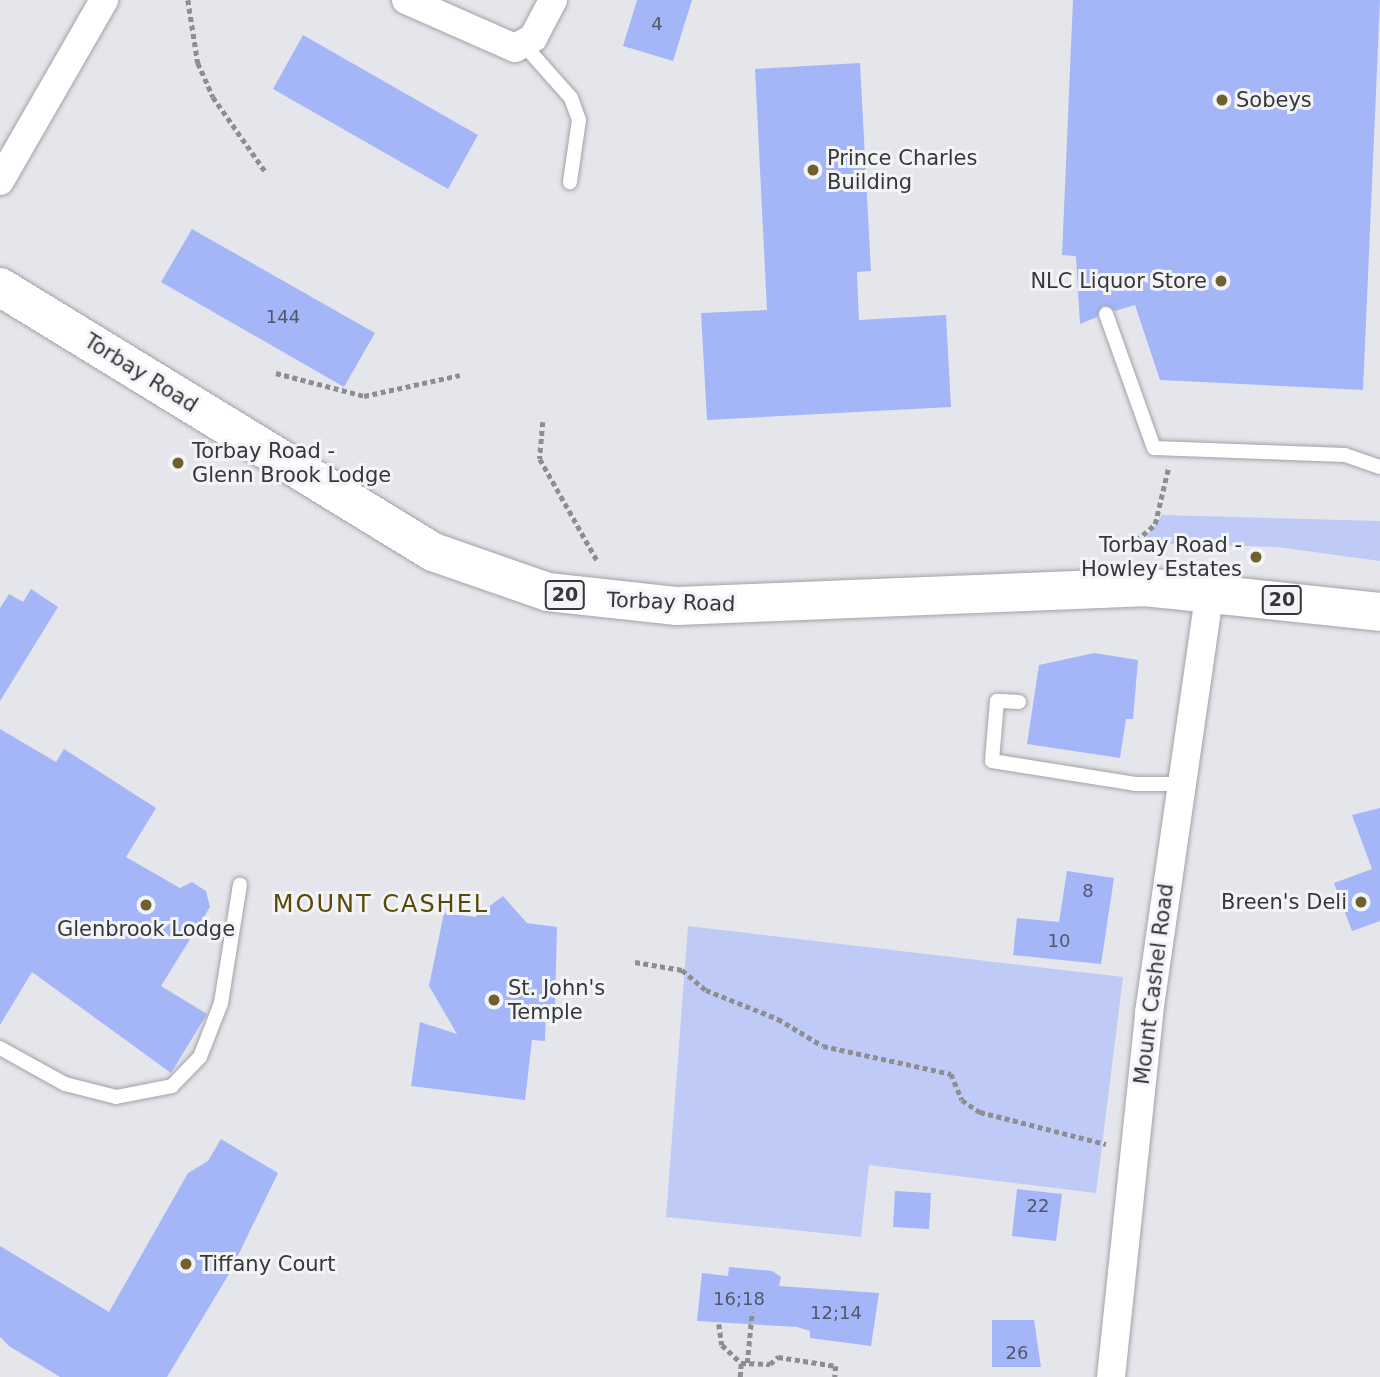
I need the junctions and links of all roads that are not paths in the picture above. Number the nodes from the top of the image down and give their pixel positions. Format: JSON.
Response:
{"nodes":[{"id":1,"x":104,"y":0,"type":"edge"},
{"id":2,"x":406,"y":0,"type":"edge"},
{"id":3,"x":553,"y":0,"type":"edge"},
{"id":4,"x":525,"y":46,"type":"junction"},
{"id":5,"x":0,"y":181,"type":"edge"},
{"id":6,"x":570,"y":182,"type":"dead end"},
{"id":7,"x":0,"y":287,"type":"edge"},
{"id":8,"x":1106,"y":314,"type":"dead end"},
{"id":9,"x":1380,"y":467,"type":"edge"},
{"id":10,"x":1210,"y":592,"type":"junction"},
{"id":11,"x":1372,"y":602,"type":"edge"},
{"id":12,"x":1380,"y":640,"type":"edge"},
{"id":13,"x":1019,"y":702,"type":"dead end"},
{"id":14,"x":1181,"y":784,"type":"junction"},
{"id":15,"x":240,"y":885,"type":"dead end"},
{"id":16,"x":0,"y":1048,"type":"edge"},
{"id":17,"x":1111,"y":1377,"type":"edge"}],
"edges":[{"from":1,"to":5,"type":"street"},
{"from":2,"to":4,"type":"street"},
{"from":3,"to":4,"type":"street"},
{"from":4,"to":6,"type":"lane"},
{"from":7,"to":10,"type":"main road","name":"Torbay Road","number":"20"},
{"from":8,"to":9,"type":"lane"},
{"from":10,"to":11,"type":"main road","name":"Torbay Road","number":"20"},
{"from":10,"to":14,"type":"street","name":"Mount Cashel Road"},
{"from":11,"to":12,"type":"main road"},
{"from":13,"to":14,"type":"lane"},
{"from":14,"to":17,"type":"street","name":"Mount Cashel Road"},
{"from":15,"to":16,"type":"lane"}]}
